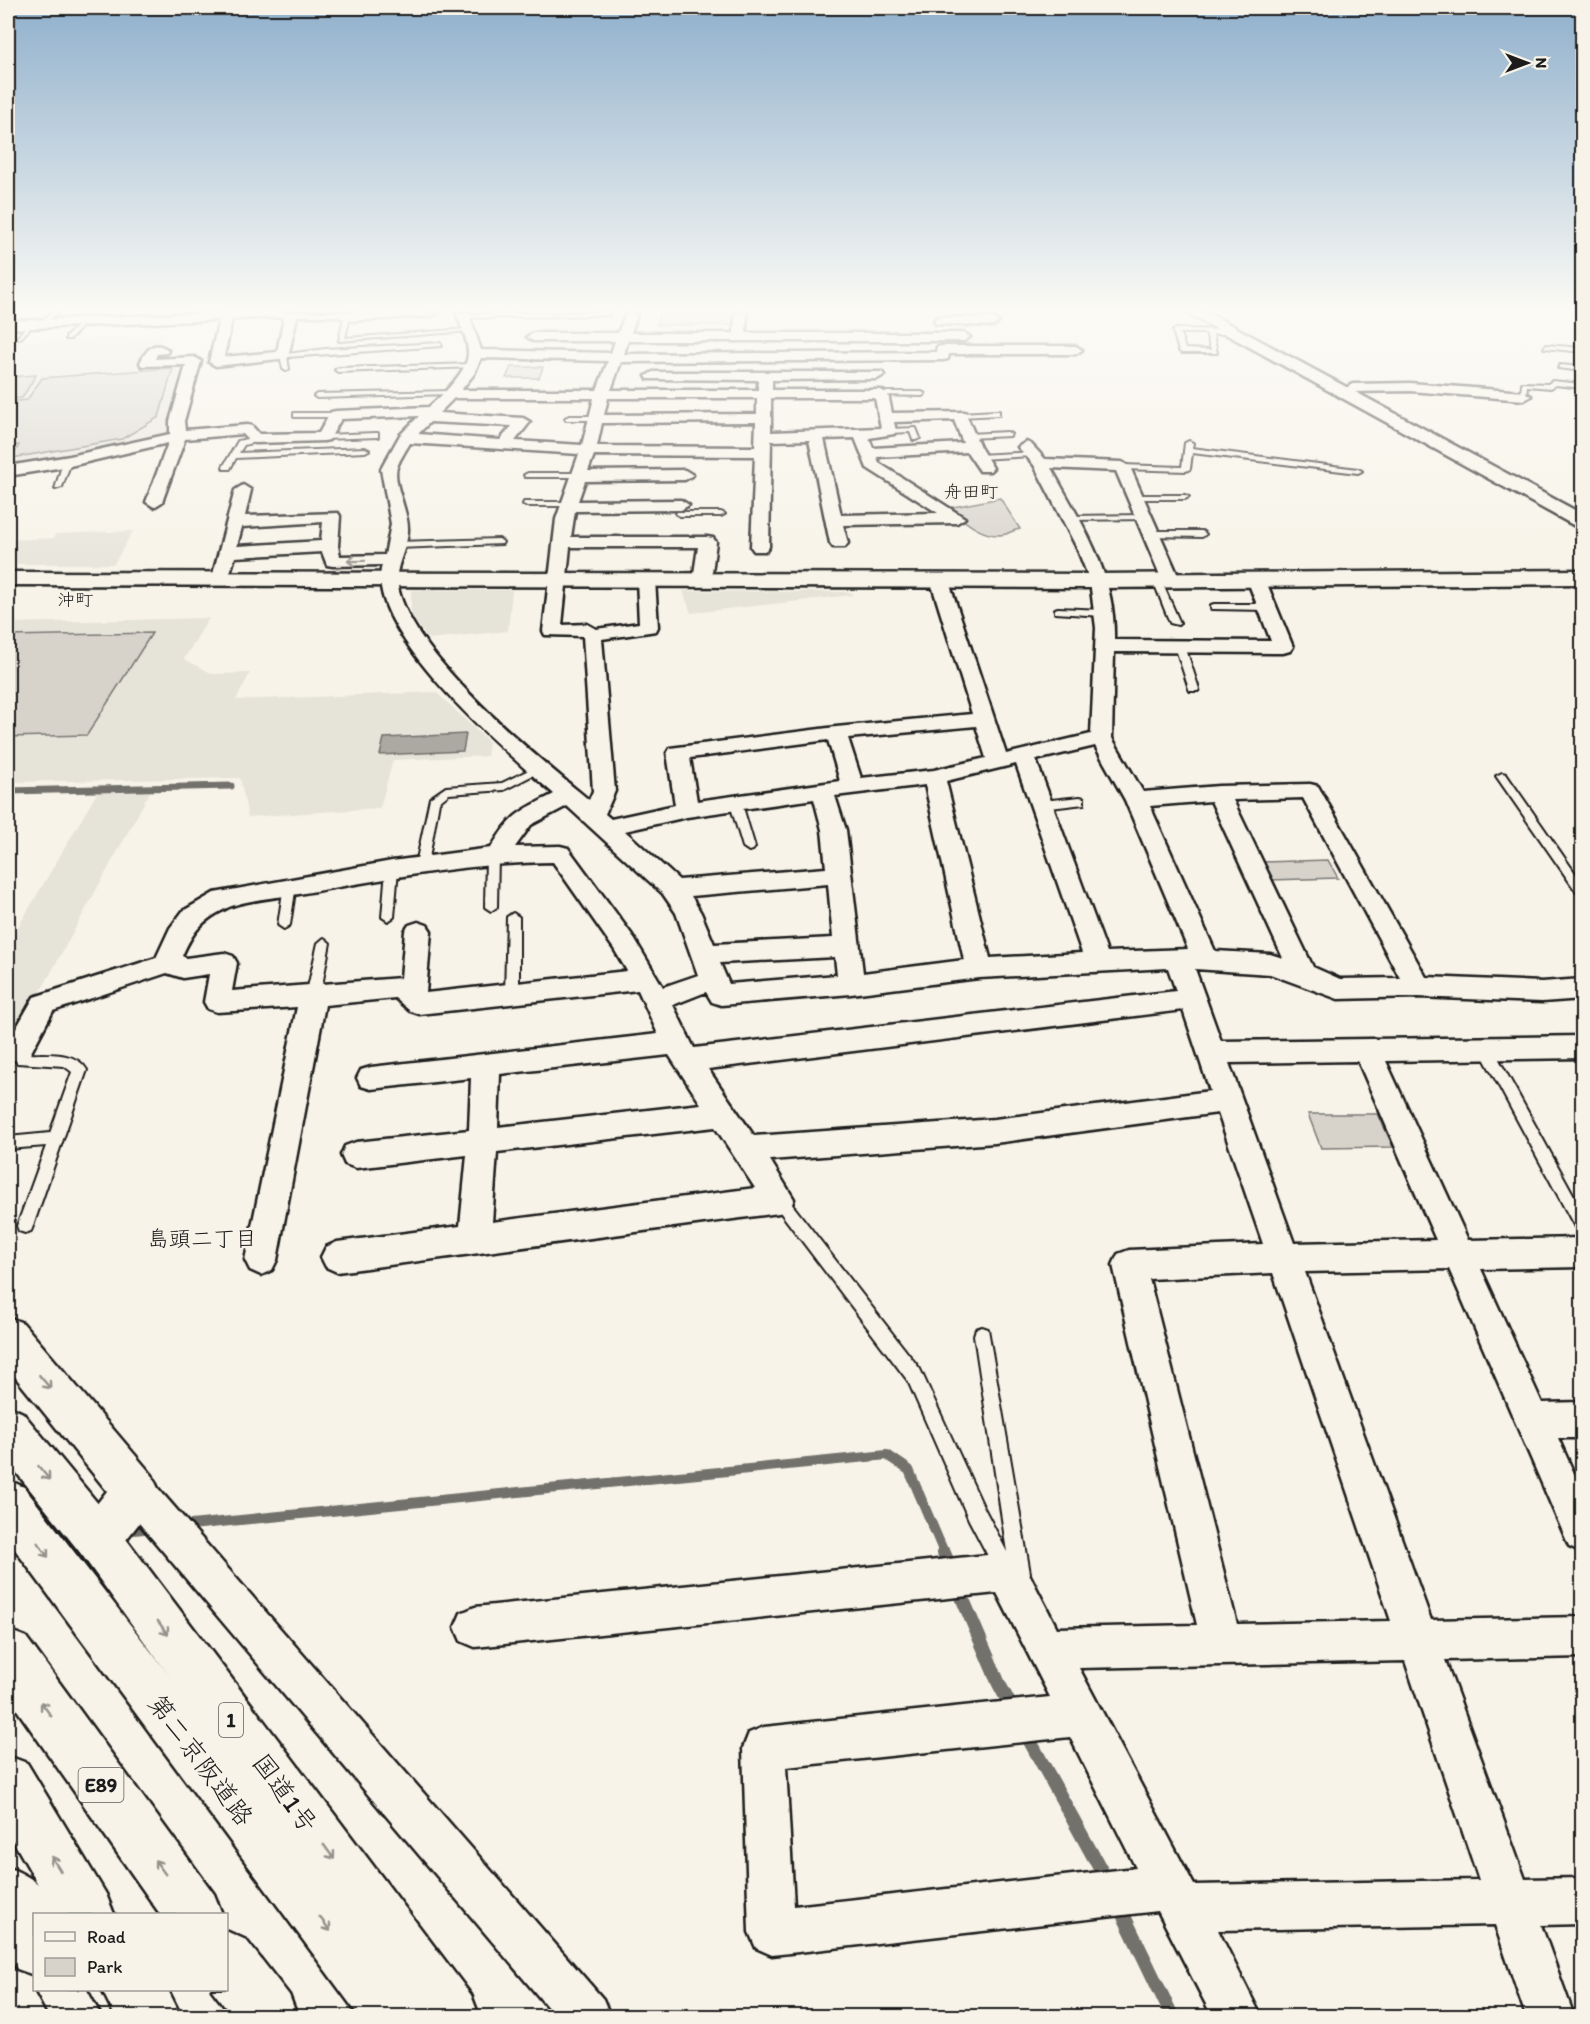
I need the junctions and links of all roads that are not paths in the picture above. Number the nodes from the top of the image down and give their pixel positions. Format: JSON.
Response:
{"nodes":[{"id":1,"x":181,"y":406,"type":"edge"},
{"id":2,"x":435,"y":406,"type":"edge"},
{"id":3,"x":599,"y":406,"type":"edge"},
{"id":4,"x":767,"y":406,"type":"edge"},
{"id":5,"x":883,"y":406,"type":"edge"},
{"id":6,"x":1370,"y":406,"type":"edge"},
{"id":7,"x":1387,"y":406,"type":"edge"},
{"id":8,"x":996,"y":413,"type":"dead end"},
{"id":9,"x":428,"y":414,"type":"junction"},
{"id":10,"x":297,"y":415,"type":"dead end"},
{"id":11,"x":336,"y":415,"type":"junction"},
{"id":12,"x":768,"y":415,"type":"junction"},
{"id":13,"x":960,"y":415,"type":"junction"},
{"id":14,"x":569,"y":418,"type":"dead end"},
{"id":15,"x":596,"y":418,"type":"junction"},
{"id":16,"x":884,"y":418,"type":"junction"},
{"id":17,"x":1007,"y":434,"type":"dead end"},
{"id":18,"x":375,"y":435,"type":"dead end"},
{"id":19,"x":861,"y":435,"type":"junction"},
{"id":20,"x":816,"y":436,"type":"junction"},
{"id":21,"x":178,"y":437,"type":"junction"},
{"id":22,"x":324,"y":437,"type":"junction"},
{"id":23,"x":405,"y":438,"type":"junction"},
{"id":24,"x":916,"y":438,"type":"dead end"},
{"id":25,"x":255,"y":439,"type":"junction"},
{"id":26,"x":763,"y":445,"type":"junction"},
{"id":27,"x":504,"y":446,"type":"junction"},
{"id":28,"x":365,"y":450,"type":"dead end"},
{"id":29,"x":588,"y":450,"type":"junction"},
{"id":30,"x":688,"y":452,"type":"junction"},
{"id":31,"x":976,"y":452,"type":"junction"},
{"id":32,"x":868,"y":453,"type":"junction"},
{"id":33,"x":1033,"y":455,"type":"junction"},
{"id":34,"x":233,"y":456,"type":"junction"},
{"id":35,"x":67,"y":462,"type":"junction"},
{"id":36,"x":227,"y":467,"type":"dead end"},
{"id":37,"x":1122,"y":467,"type":"junction"},
{"id":38,"x":8,"y":471,"type":"edge"},
{"id":39,"x":1359,"y":471,"type":"dead end"},
{"id":40,"x":528,"y":475,"type":"dead end"},
{"id":41,"x":686,"y":475,"type":"junction"},
{"id":42,"x":579,"y":476,"type":"junction"},
{"id":43,"x":58,"y":487,"type":"dead end"},
{"id":44,"x":243,"y":490,"type":"dead end"},
{"id":45,"x":1135,"y":497,"type":"junction"},
{"id":46,"x":1185,"y":497,"type":"dead end"},
{"id":47,"x":154,"y":502,"type":"dead end"},
{"id":48,"x":527,"y":504,"type":"dead end"},
{"id":49,"x":569,"y":505,"type":"junction"},
{"id":50,"x":681,"y":509,"type":"junction"},
{"id":51,"x":1582,"y":512,"type":"edge"},
{"id":52,"x":721,"y":514,"type":"dead end"},
{"id":53,"x":1144,"y":517,"type":"junction"},
{"id":54,"x":1070,"y":518,"type":"junction"},
{"id":55,"x":834,"y":520,"type":"junction"},
{"id":56,"x":236,"y":522,"type":"junction"},
{"id":57,"x":1582,"y":522,"type":"edge"},
{"id":58,"x":1151,"y":534,"type":"junction"},
{"id":59,"x":1202,"y":534,"type":"dead end"},
{"id":60,"x":499,"y":542,"type":"dead end"},
{"id":61,"x":561,"y":542,"type":"junction"},
{"id":62,"x":642,"y":542,"type":"junction"},
{"id":63,"x":676,"y":542,"type":"junction"},
{"id":64,"x":839,"y":543,"type":"dead end"},
{"id":65,"x":329,"y":546,"type":"junction"},
{"id":66,"x":760,"y":547,"type":"dead end"},
{"id":67,"x":229,"y":552,"type":"junction"},
{"id":68,"x":393,"y":561,"type":"junction"},
{"id":69,"x":1582,"y":577,"type":"edge"},
{"id":70,"x":222,"y":578,"type":"junction"},
{"id":71,"x":8,"y":579,"type":"edge"},
{"id":72,"x":939,"y":579,"type":"junction"},
{"id":73,"x":1256,"y":579,"type":"junction"},
{"id":74,"x":556,"y":580,"type":"junction"},
{"id":75,"x":641,"y":580,"type":"junction"},
{"id":76,"x":702,"y":580,"type":"junction"},
{"id":77,"x":1164,"y":580,"type":"junction"},
{"id":78,"x":1099,"y":581,"type":"junction"},
{"id":79,"x":1267,"y":607,"type":"junction"},
{"id":80,"x":1214,"y":608,"type":"dead end"},
{"id":81,"x":1058,"y":610,"type":"dead end"},
{"id":82,"x":1103,"y":613,"type":"junction"},
{"id":83,"x":1175,"y":623,"type":"dead end"},
{"id":84,"x":592,"y":635,"type":"junction"},
{"id":85,"x":1105,"y":646,"type":"junction"},
{"id":86,"x":1180,"y":646,"type":"junction"},
{"id":87,"x":1194,"y":689,"type":"dead end"},
{"id":88,"x":984,"y":719,"type":"junction"},
{"id":89,"x":836,"y":734,"type":"junction"},
{"id":90,"x":1101,"y":738,"type":"junction"},
{"id":91,"x":1024,"y":756,"type":"junction"},
{"id":92,"x":998,"y":762,"type":"junction"},
{"id":93,"x":539,"y":768,"type":"junction"},
{"id":94,"x":1502,"y":776,"type":"dead end"},
{"id":95,"x":934,"y":777,"type":"junction"},
{"id":96,"x":854,"y":786,"type":"junction"},
{"id":97,"x":823,"y":792,"type":"junction"},
{"id":98,"x":1219,"y":793,"type":"junction"},
{"id":99,"x":569,"y":795,"type":"junction"},
{"id":100,"x":1136,"y":800,"type":"junction"},
{"id":101,"x":1080,"y":801,"type":"dead end"},
{"id":102,"x":736,"y":804,"type":"junction"},
{"id":103,"x":1042,"y":804,"type":"junction"},
{"id":104,"x":687,"y":810,"type":"junction"},
{"id":105,"x":600,"y":821,"type":"junction"},
{"id":106,"x":749,"y":847,"type":"dead end"},
{"id":107,"x":496,"y":856,"type":"junction"},
{"id":108,"x":422,"y":864,"type":"junction"},
{"id":109,"x":392,"y":868,"type":"junction"},
{"id":110,"x":838,"y":875,"type":"junction"},
{"id":111,"x":290,"y":885,"type":"junction"},
{"id":112,"x":674,"y":889,"type":"junction"},
{"id":113,"x":1582,"y":891,"type":"edge"},
{"id":114,"x":491,"y":907,"type":"dead end"},
{"id":115,"x":388,"y":917,"type":"dead end"},
{"id":116,"x":513,"y":917,"type":"dead end"},
{"id":117,"x":284,"y":925,"type":"dead end"},
{"id":118,"x":418,"y":931,"type":"dead end"},
{"id":119,"x":324,"y":943,"type":"dead end"},
{"id":120,"x":847,"y":947,"type":"junction"},
{"id":121,"x":703,"y":954,"type":"junction"},
{"id":122,"x":1192,"y":959,"type":"junction"},
{"id":123,"x":1098,"y":962,"type":"junction"},
{"id":124,"x":166,"y":964,"type":"junction"},
{"id":125,"x":979,"y":968,"type":"junction"},
{"id":126,"x":1303,"y":974,"type":"junction"},
{"id":127,"x":712,"y":980,"type":"junction"},
{"id":128,"x":851,"y":984,"type":"junction"},
{"id":129,"x":1418,"y":987,"type":"junction"},
{"id":130,"x":651,"y":989,"type":"junction"},
{"id":131,"x":1582,"y":989,"type":"edge"},
{"id":132,"x":513,"y":994,"type":"junction"},
{"id":133,"x":313,"y":996,"type":"junction"},
{"id":134,"x":412,"y":996,"type":"junction"},
{"id":135,"x":1192,"y":999,"type":"junction"},
{"id":136,"x":1582,"y":1047,"type":"edge"},
{"id":137,"x":1486,"y":1049,"type":"junction"},
{"id":138,"x":13,"y":1050,"type":"edge"},
{"id":139,"x":682,"y":1051,"type":"junction"},
{"id":140,"x":1368,"y":1051,"type":"junction"},
{"id":141,"x":1211,"y":1052,"type":"junction"},
{"id":142,"x":486,"y":1065,"type":"junction"},
{"id":143,"x":371,"y":1078,"type":"dead end"},
{"id":144,"x":1228,"y":1100,"type":"junction"},
{"id":145,"x":723,"y":1114,"type":"junction"},
{"id":146,"x":56,"y":1139,"type":"junction"},
{"id":147,"x":483,"y":1141,"type":"junction"},
{"id":148,"x":8,"y":1143,"type":"edge"},
{"id":149,"x":746,"y":1149,"type":"junction"},
{"id":150,"x":356,"y":1155,"type":"dead end"},
{"id":151,"x":779,"y":1199,"type":"junction"},
{"id":152,"x":1582,"y":1224,"type":"edge"},
{"id":153,"x":25,"y":1226,"type":"dead end"},
{"id":154,"x":475,"y":1239,"type":"junction"},
{"id":155,"x":1582,"y":1252,"type":"edge"},
{"id":156,"x":1458,"y":1255,"type":"junction"},
{"id":157,"x":337,"y":1257,"type":"dead end"},
{"id":158,"x":1283,"y":1258,"type":"junction"},
{"id":159,"x":261,"y":1260,"type":"dead end"},
{"id":160,"x":982,"y":1335,"type":"dead end"},
{"id":161,"x":8,"y":1337,"type":"edge"},
{"id":162,"x":1582,"y":1420,"type":"edge"},
{"id":163,"x":1533,"y":1421,"type":"junction"},
{"id":164,"x":8,"y":1428,"type":"edge"},
{"id":165,"x":136,"y":1491,"type":"junction"},
{"id":166,"x":8,"y":1503,"type":"edge"},
{"id":167,"x":1582,"y":1533,"type":"edge"},
{"id":168,"x":98,"y":1539,"type":"junction"},
{"id":169,"x":1016,"y":1589,"type":"junction"},
{"id":170,"x":475,"y":1627,"type":"dead end"},
{"id":171,"x":1582,"y":1637,"type":"edge"},
{"id":172,"x":1418,"y":1641,"type":"junction"},
{"id":173,"x":1222,"y":1644,"type":"junction"},
{"id":174,"x":1046,"y":1648,"type":"junction"},
{"id":175,"x":8,"y":1655,"type":"edge"},
{"id":176,"x":1081,"y":1715,"type":"junction"},
{"id":177,"x":8,"y":1782,"type":"edge"},
{"id":178,"x":8,"y":1895,"type":"edge"},
{"id":179,"x":1175,"y":1898,"type":"junction"},
{"id":180,"x":1582,"y":1901,"type":"edge"},
{"id":181,"x":1510,"y":1903,"type":"junction"},
{"id":182,"x":8,"y":1910,"type":"edge"},
{"id":183,"x":85,"y":1913,"type":"edge"},
{"id":184,"x":193,"y":1913,"type":"edge"},
{"id":185,"x":33,"y":1917,"type":"edge"},
{"id":186,"x":33,"y":1950,"type":"edge"},
{"id":187,"x":228,"y":1962,"type":"edge"},
{"id":188,"x":60,"y":1991,"type":"edge"},
{"id":189,"x":133,"y":1991,"type":"edge"},
{"id":190,"x":77,"y":2016,"type":"edge"},
{"id":191,"x":152,"y":2016,"type":"edge"},
{"id":192,"x":268,"y":2016,"type":"edge"},
{"id":193,"x":395,"y":2016,"type":"edge"},
{"id":194,"x":450,"y":2016,"type":"edge"},
{"id":195,"x":586,"y":2016,"type":"edge"},
{"id":196,"x":1237,"y":2016,"type":"edge"},
{"id":197,"x":1550,"y":2016,"type":"edge"}],
"edges":[{"from":1,"to":21,"type":"street"},
{"from":2,"to":9,"type":"street"},
{"from":3,"to":15,"type":"street"},
{"from":4,"to":12,"type":"street"},
{"from":5,"to":16,"type":"street"},
{"from":6,"to":57,"type":"main road"},
{"from":7,"to":51,"type":"main road"},
{"from":8,"to":13,"type":"lane"},
{"from":9,"to":11,"type":"street"},
{"from":9,"to":23,"type":"street"},
{"from":9,"to":27,"type":"street"},
{"from":10,"to":11,"type":"lane"},
{"from":11,"to":22,"type":"street"},
{"from":12,"to":15,"type":"street"},
{"from":12,"to":26,"type":"street"},
{"from":13,"to":16,"type":"street"},
{"from":13,"to":31,"type":"street"},
{"from":14,"to":15,"type":"lane"},
{"from":15,"to":29,"type":"street"},
{"from":16,"to":19,"type":"street"},
{"from":16,"to":24,"type":"lane"},
{"from":17,"to":31,"type":"lane"},
{"from":18,"to":22,"type":"lane"},
{"from":19,"to":20,"type":"street"},
{"from":19,"to":32,"type":"street"},
{"from":20,"to":26,"type":"street"},
{"from":20,"to":55,"type":"street"},
{"from":21,"to":25,"type":"street"},
{"from":21,"to":35,"type":"street"},
{"from":21,"to":47,"type":"street"},
{"from":22,"to":25,"type":"street"},
{"from":23,"to":27,"type":"street"},
{"from":23,"to":68,"type":"street"},
{"from":25,"to":34,"type":"lane"},
{"from":26,"to":30,"type":"street"},
{"from":26,"to":66,"type":"street"},
{"from":27,"to":29,"type":"street"},
{"from":28,"to":34,"type":"lane"},
{"from":29,"to":30,"type":"street"},
{"from":29,"to":42,"type":"street"},
{"from":30,"to":41,"type":"street"},
{"from":31,"to":32,"type":"street"},
{"from":31,"to":33,"type":"lane"},
{"from":32,"to":55,"type":"street"},
{"from":33,"to":37,"type":"street"},
{"from":33,"to":54,"type":"street"},
{"from":34,"to":36,"type":"lane"},
{"from":35,"to":38,"type":"street"},
{"from":35,"to":43,"type":"lane"},
{"from":37,"to":39,"type":"lane"},
{"from":37,"to":45,"type":"street"},
{"from":40,"to":42,"type":"lane"},
{"from":41,"to":42,"type":"street"},
{"from":41,"to":50,"type":"street"},
{"from":42,"to":49,"type":"street"},
{"from":44,"to":56,"type":"street"},
{"from":45,"to":46,"type":"lane"},
{"from":45,"to":53,"type":"street"},
{"from":48,"to":49,"type":"lane"},
{"from":49,"to":50,"type":"street"},
{"from":49,"to":61,"type":"street"},
{"from":50,"to":52,"type":"lane"},
{"from":50,"to":63,"type":"street"},
{"from":53,"to":54,"type":"lane"},
{"from":53,"to":58,"type":"street"},
{"from":54,"to":78,"type":"street"},
{"from":55,"to":64,"type":"street"},
{"from":56,"to":65,"type":"street"},
{"from":56,"to":67,"type":"street"},
{"from":58,"to":59,"type":"lane"},
{"from":58,"to":77,"type":"street"},
{"from":60,"to":68,"type":"lane"},
{"from":61,"to":62,"type":"street"},
{"from":61,"to":74,"type":"street"},
{"from":62,"to":63,"type":"street"},
{"from":62,"to":75,"type":"street"},
{"from":63,"to":76,"type":"street"},
{"from":65,"to":67,"type":"street"},
{"from":68,"to":65,"type":"street","one_way":true},
{"from":67,"to":70,"type":"street"},
{"from":68,"to":70,"type":"main road"},
{"from":68,"to":74,"type":"main road"},
{"from":68,"to":93,"type":"street"},
{"from":69,"to":73,"type":"main road"},
{"from":70,"to":71,"type":"main road"},
{"from":72,"to":76,"type":"main road"},
{"from":72,"to":78,"type":"main road"},
{"from":72,"to":88,"type":"street"},
{"from":73,"to":77,"type":"main road"},
{"from":73,"to":79,"type":"street"},
{"from":74,"to":75,"type":"main road"},
{"from":74,"to":84,"type":"street"},
{"from":75,"to":76,"type":"main road"},
{"from":75,"to":84,"type":"street"},
{"from":77,"to":78,"type":"main road"},
{"from":77,"to":83,"type":"lane"},
{"from":78,"to":82,"type":"street"},
{"from":79,"to":80,"type":"lane"},
{"from":79,"to":86,"type":"street"},
{"from":81,"to":82,"type":"lane"},
{"from":82,"to":85,"type":"street"},
{"from":84,"to":105,"type":"street"},
{"from":85,"to":86,"type":"street"},
{"from":85,"to":90,"type":"street"},
{"from":86,"to":87,"type":"lane"},
{"from":88,"to":89,"type":"street"},
{"from":88,"to":92,"type":"street"},
{"from":89,"to":96,"type":"street"},
{"from":89,"to":104,"type":"street"},
{"from":90,"to":91,"type":"street"},
{"from":90,"to":100,"type":"street"},
{"from":91,"to":92,"type":"street"},
{"from":91,"to":103,"type":"street"},
{"from":92,"to":95,"type":"street"},
{"from":93,"to":99,"type":"street"},
{"from":93,"to":108,"type":"lane"},
{"from":94,"to":113,"type":"lane"},
{"from":95,"to":96,"type":"street"},
{"from":95,"to":125,"type":"street"},
{"from":96,"to":97,"type":"street"},
{"from":97,"to":102,"type":"street"},
{"from":97,"to":110,"type":"street"},
{"from":98,"to":100,"type":"street"},
{"from":98,"to":126,"type":"street"},
{"from":98,"to":129,"type":"street"},
{"from":99,"to":105,"type":"street"},
{"from":99,"to":107,"type":"street"},
{"from":100,"to":122,"type":"street"},
{"from":101,"to":103,"type":"lane"},
{"from":102,"to":104,"type":"street"},
{"from":102,"to":106,"type":"lane"},
{"from":103,"to":123,"type":"street"},
{"from":104,"to":105,"type":"street"},
{"from":105,"to":112,"type":"street"},
{"from":107,"to":108,"type":"street"},
{"from":107,"to":114,"type":"lane"},
{"from":107,"to":130,"type":"street"},
{"from":108,"to":109,"type":"street"},
{"from":109,"to":111,"type":"street"},
{"from":109,"to":115,"type":"lane"},
{"from":110,"to":112,"type":"street"},
{"from":110,"to":120,"type":"street"},
{"from":111,"to":117,"type":"lane"},
{"from":111,"to":124,"type":"street"},
{"from":112,"to":121,"type":"street"},
{"from":116,"to":132,"type":"lane"},
{"from":118,"to":134,"type":"street"},
{"from":119,"to":133,"type":"lane"},
{"from":120,"to":121,"type":"street"},
{"from":120,"to":128,"type":"street"},
{"from":121,"to":127,"type":"street"},
{"from":122,"to":123,"type":"street"},
{"from":122,"to":126,"type":"street"},
{"from":122,"to":135,"type":"street"},
{"from":123,"to":125,"type":"street"},
{"from":124,"to":133,"type":"street"},
{"from":124,"to":138,"type":"street"},
{"from":125,"to":128,"type":"street"},
{"from":126,"to":129,"type":"street"},
{"from":127,"to":128,"type":"street"},
{"from":127,"to":130,"type":"street"},
{"from":129,"to":131,"type":"street"},
{"from":130,"to":132,"type":"street"},
{"from":130,"to":139,"type":"street"},
{"from":132,"to":134,"type":"street"},
{"from":133,"to":134,"type":"street"},
{"from":133,"to":159,"type":"street"},
{"from":135,"to":139,"type":"street"},
{"from":135,"to":141,"type":"street"},
{"from":136,"to":137,"type":"street"},
{"from":137,"to":140,"type":"street"},
{"from":137,"to":152,"type":"lane"},
{"from":138,"to":146,"type":"lane"},
{"from":139,"to":142,"type":"street"},
{"from":139,"to":145,"type":"street"},
{"from":140,"to":141,"type":"street"},
{"from":140,"to":156,"type":"street"},
{"from":141,"to":144,"type":"street"},
{"from":142,"to":143,"type":"street"},
{"from":142,"to":147,"type":"street"},
{"from":144,"to":149,"type":"street"},
{"from":144,"to":158,"type":"street"},
{"from":145,"to":147,"type":"street"},
{"from":145,"to":149,"type":"street"},
{"from":146,"to":148,"type":"lane"},
{"from":146,"to":153,"type":"lane"},
{"from":147,"to":150,"type":"street"},
{"from":147,"to":154,"type":"street"},
{"from":149,"to":151,"type":"street"},
{"from":151,"to":154,"type":"street"},
{"from":151,"to":169,"type":"lane"},
{"from":154,"to":157,"type":"street"},
{"from":155,"to":156,"type":"street"},
{"from":156,"to":158,"type":"street"},
{"from":156,"to":163,"type":"street"},
{"from":158,"to":172,"type":"street"},
{"from":158,"to":173,"type":"street"},
{"from":160,"to":169,"type":"lane"},
{"from":161,"to":165,"type":"main road","one_way":true},
{"from":162,"to":163,"type":"street"},
{"from":163,"to":167,"type":"street"},
{"from":164,"to":168,"type":"main road","name":"国道1号","number":"1","one_way":true},
{"from":165,"to":168,"type":"main road"},
{"from":165,"to":195,"type":"street"},
{"from":166,"to":193,"type":"main road","name":"第二京阪道路","one_way":true},
{"from":168,"to":194,"type":"main road","name":"国道1号","number":"1","one_way":true},
{"from":169,"to":170,"type":"street"},
{"from":169,"to":174,"type":"street"},
{"from":171,"to":172,"type":"street"},
{"from":172,"to":173,"type":"street"},
{"from":172,"to":181,"type":"street"},
{"from":173,"to":174,"type":"street"},
{"from":174,"to":176,"type":"street"},
{"from":184,"to":175,"type":"main road","number":"E89","one_way":true},
{"from":176,"to":179,"type":"street"},
{"from":176,"to":179,"type":"street"},
{"from":183,"to":177,"type":"main road","one_way":true},
{"from":178,"to":185,"type":"main road"},
{"from":179,"to":181,"type":"street"},
{"from":179,"to":196,"type":"street"},
{"from":180,"to":181,"type":"street"},
{"from":181,"to":197,"type":"street"},
{"from":182,"to":186,"type":"street"},
{"from":187,"to":192,"type":"main road"},
{"from":188,"to":190,"type":"street"},
{"from":189,"to":191,"type":"main road"}]}
